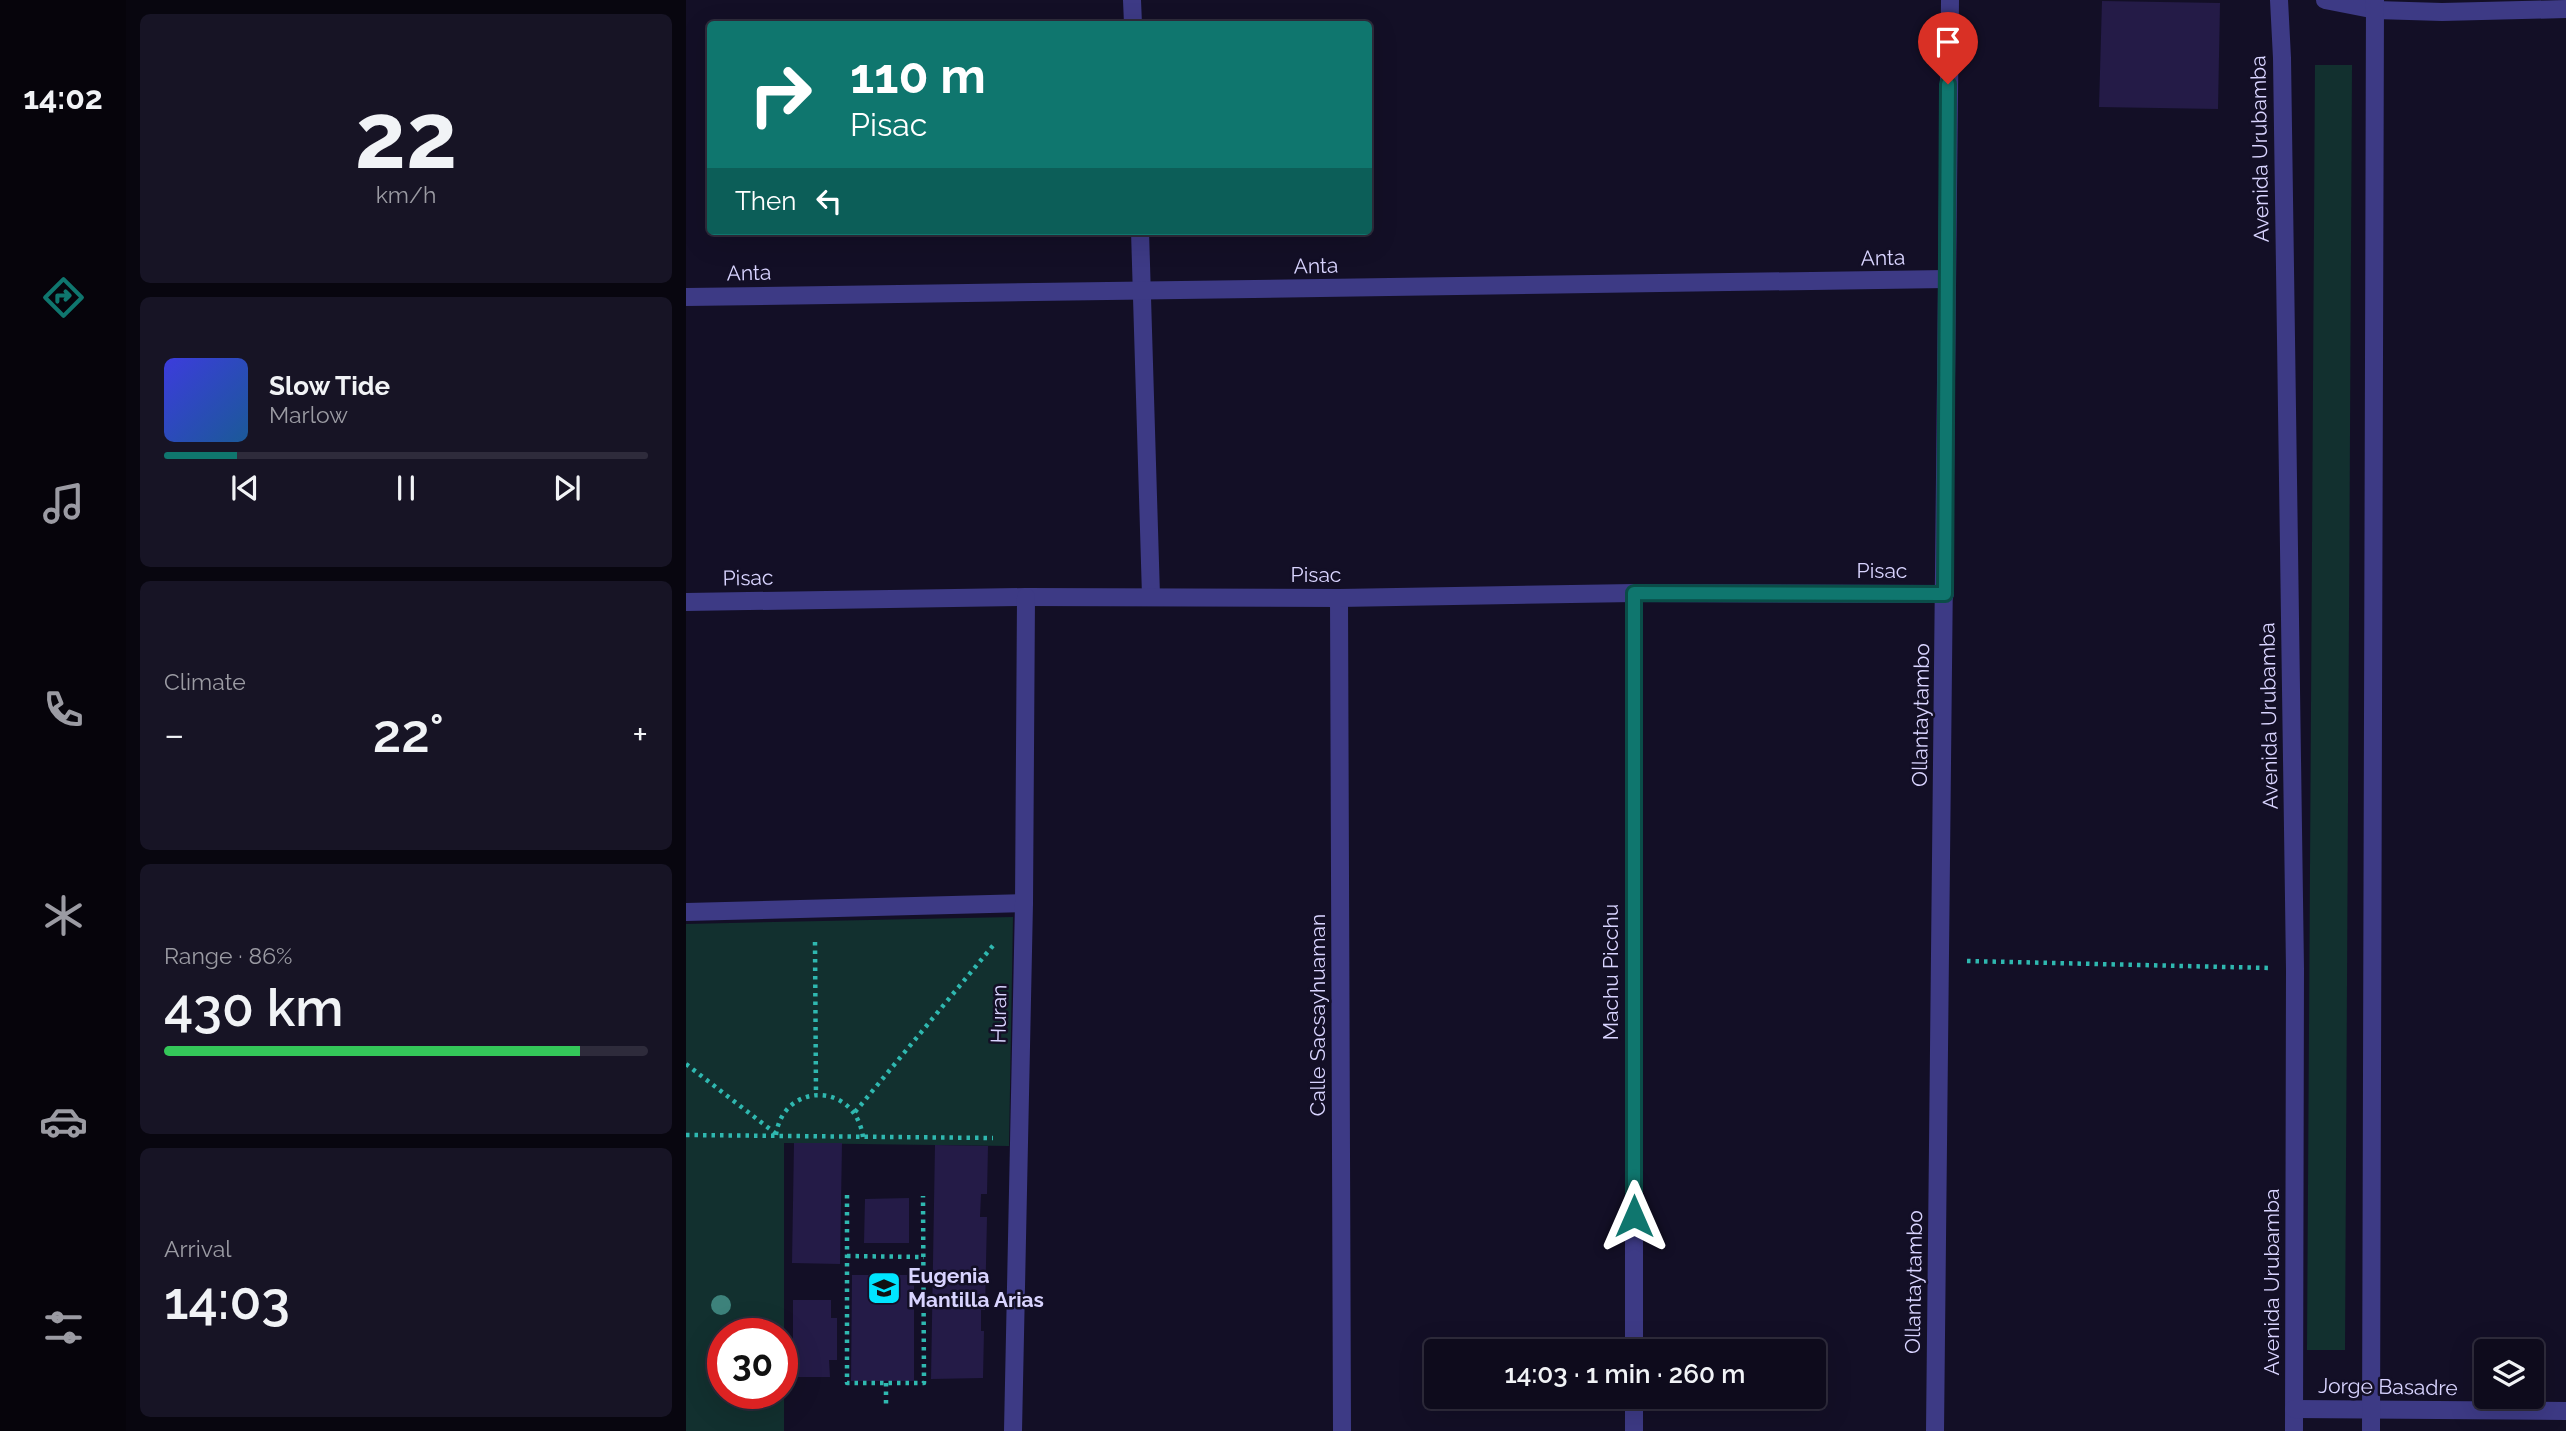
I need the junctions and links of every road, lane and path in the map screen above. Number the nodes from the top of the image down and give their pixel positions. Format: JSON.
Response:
{"nodes":[{"id":1,"x":1132,"y":0,"type":"edge"},
{"id":2,"x":1950,"y":0,"type":"edge"},
{"id":3,"x":2278,"y":0,"type":"edge"},
{"id":4,"x":2325,"y":0,"type":"edge"},
{"id":5,"x":2375,"y":5,"type":"edge"},
{"id":6,"x":2566,"y":9,"type":"edge"},
{"id":7,"x":1133,"y":21,"type":"edge"},
{"id":8,"x":1140,"y":235,"type":"edge"},
{"id":9,"x":1946,"y":279,"type":"junction"},
{"id":10,"x":1142,"y":291,"type":"junction"},
{"id":11,"x":686,"y":297,"type":"edge"},
{"id":12,"x":1634,"y":593,"type":"junction"},
{"id":13,"x":1945,"y":594,"type":"junction"},
{"id":14,"x":1151,"y":596,"type":"junction"},
{"id":15,"x":1026,"y":597,"type":"junction"},
{"id":16,"x":1339,"y":598,"type":"junction"},
{"id":17,"x":686,"y":602,"type":"edge"},
{"id":18,"x":1024,"y":903,"type":"junction"},
{"id":19,"x":686,"y":912,"type":"edge"},
{"id":20,"x":998,"y":939,"type":"dead end"},
{"id":21,"x":815,"y":942,"type":"dead end"},
{"id":22,"x":1941,"y":960,"type":"junction"},
{"id":23,"x":2295,"y":969,"type":"junction"},
{"id":24,"x":686,"y":1064,"type":"edge"},
{"id":25,"x":816,"y":1095,"type":"junction"},
{"id":26,"x":855,"y":1112,"type":"junction"},
{"id":27,"x":776,"y":1134,"type":"junction"},
{"id":28,"x":686,"y":1135,"type":"edge"},
{"id":29,"x":863,"y":1136,"type":"junction"},
{"id":30,"x":994,"y":1138,"type":"dead end"},
{"id":31,"x":847,"y":1195,"type":"dead end"},
{"id":32,"x":923,"y":1196,"type":"dead end"},
{"id":33,"x":847,"y":1256,"type":"junction"},
{"id":34,"x":924,"y":1257,"type":"junction"},
{"id":35,"x":1634,"y":1339,"type":"edge"},
{"id":36,"x":886,"y":1383,"type":"junction"},
{"id":37,"x":886,"y":1404,"type":"dead end"},
{"id":38,"x":1634,"y":1409,"type":"edge"},
{"id":39,"x":2294,"y":1409,"type":"junction"},
{"id":40,"x":2371,"y":1410,"type":"junction"},
{"id":41,"x":2566,"y":1411,"type":"edge"},
{"id":42,"x":1013,"y":1431,"type":"edge"},
{"id":43,"x":1342,"y":1431,"type":"edge"},
{"id":44,"x":1634,"y":1431,"type":"edge"},
{"id":45,"x":1935,"y":1431,"type":"edge"},
{"id":46,"x":2294,"y":1431,"type":"edge"},
{"id":47,"x":2371,"y":1431,"type":"edge"}],
"edges":[{"from":1,"to":7,"type":"street"},
{"from":2,"to":9,"type":"street","name":"Ollantaytambo"},
{"from":3,"to":23,"type":"street","name":"Avenida Urubamba"},
{"from":4,"to":5,"type":"street"},
{"from":5,"to":6,"type":"street"},
{"from":5,"to":40,"type":"street"},
{"from":8,"to":10,"type":"street"},
{"from":9,"to":10,"type":"street","name":"Anta"},
{"from":9,"to":13,"type":"street","name":"Ollantaytambo"},
{"from":10,"to":11,"type":"street","name":"Anta"},
{"from":10,"to":14,"type":"street"},
{"from":12,"to":13,"type":"street","name":"Pisac"},
{"from":12,"to":16,"type":"street","name":"Pisac"},
{"from":12,"to":35,"type":"street","name":"Machu Picchu"},
{"from":13,"to":22,"type":"street","name":"Ollantaytambo"},
{"from":14,"to":15,"type":"street","name":"Pisac"},
{"from":14,"to":16,"type":"street","name":"Pisac"},
{"from":15,"to":17,"type":"street","name":"Pisac"},
{"from":15,"to":18,"type":"street","name":"Huran"},
{"from":16,"to":43,"type":"street","name":"Calle Sacsayhuaman"},
{"from":18,"to":19,"type":"street"},
{"from":18,"to":42,"type":"street","name":"Huran"},
{"from":20,"to":26,"type":"path"},
{"from":21,"to":25,"type":"path"},
{"from":22,"to":23,"type":"path"},
{"from":22,"to":45,"type":"street","name":"Ollantaytambo"},
{"from":23,"to":39,"type":"street","name":"Avenida Urubamba"},
{"from":24,"to":27,"type":"path"},
{"from":25,"to":26,"type":"path"},
{"from":25,"to":27,"type":"path"},
{"from":26,"to":29,"type":"path"},
{"from":27,"to":28,"type":"path"},
{"from":27,"to":29,"type":"path"},
{"from":29,"to":30,"type":"path"},
{"from":31,"to":33,"type":"path"},
{"from":32,"to":34,"type":"path"},
{"from":33,"to":34,"type":"path"},
{"from":33,"to":36,"type":"path"},
{"from":34,"to":36,"type":"path"},
{"from":36,"to":37,"type":"path"},
{"from":38,"to":44,"type":"street"},
{"from":39,"to":40,"type":"street","name":"Jorge Basadre"},
{"from":39,"to":46,"type":"street","name":"Avenida Urubamba"},
{"from":40,"to":41,"type":"street","name":"Jorge Basadre"},
{"from":40,"to":47,"type":"street"}]}
